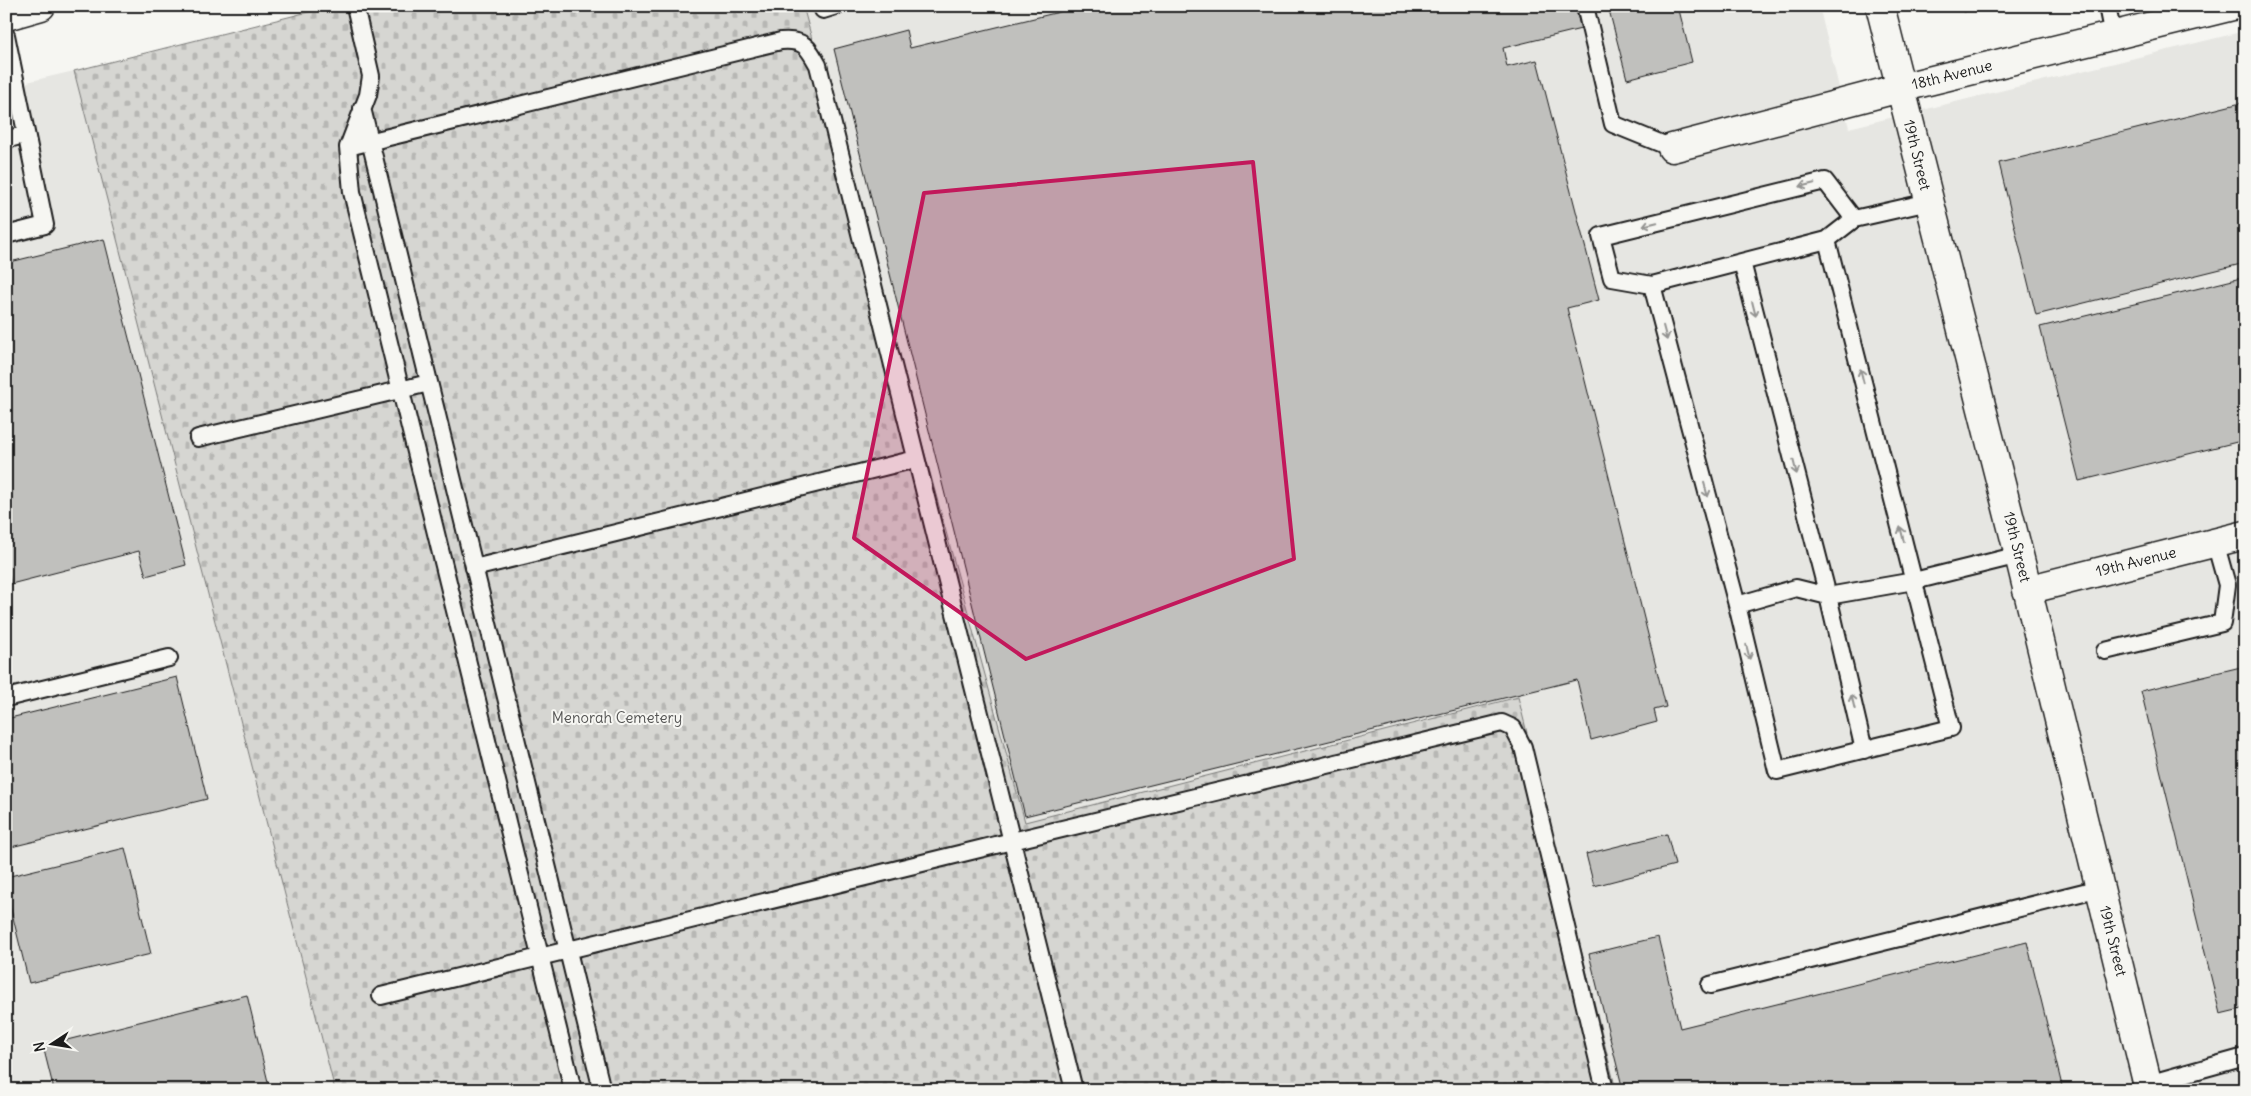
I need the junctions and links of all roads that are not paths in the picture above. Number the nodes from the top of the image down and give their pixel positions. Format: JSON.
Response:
{"nodes":[{"id":1,"x":42,"y":6,"type":"edge"},
{"id":2,"x":355,"y":6,"type":"edge"},
{"id":3,"x":822,"y":6,"type":"edge"},
{"id":4,"x":836,"y":6,"type":"edge"},
{"id":5,"x":1585,"y":6,"type":"edge"},
{"id":6,"x":1880,"y":6,"type":"edge"},
{"id":7,"x":2107,"y":6,"type":"edge"},
{"id":8,"x":2233,"y":6,"type":"edge"},
{"id":9,"x":6,"y":16,"type":"edge"},
{"id":10,"x":6,"y":35,"type":"edge"},
{"id":11,"x":2113,"y":36,"type":"junction"},
{"id":12,"x":1900,"y":88,"type":"junction"},
{"id":13,"x":362,"y":108,"type":"junction"},
{"id":14,"x":26,"y":134,"type":"junction"},
{"id":15,"x":6,"y":140,"type":"edge"},
{"id":16,"x":370,"y":142,"type":"junction"},
{"id":17,"x":348,"y":147,"type":"junction"},
{"id":18,"x":1672,"y":148,"type":"joint"},
{"id":19,"x":1929,"y":202,"type":"junction"},
{"id":20,"x":1854,"y":219,"type":"junction"},
{"id":21,"x":6,"y":236,"type":"edge"},
{"id":22,"x":1827,"y":240,"type":"junction"},
{"id":23,"x":1742,"y":262,"type":"junction"},
{"id":24,"x":1652,"y":285,"type":"junction"},
{"id":25,"x":429,"y":383,"type":"junction"},
{"id":26,"x":400,"y":390,"type":"junction"},
{"id":27,"x":198,"y":438,"type":"dead end"},
{"id":28,"x":916,"y":459,"type":"junction"},
{"id":29,"x":2245,"y":535,"type":"edge"},
{"id":30,"x":2215,"y":542,"type":"junction"},
{"id":31,"x":2019,"y":555,"type":"junction"},
{"id":32,"x":474,"y":568,"type":"junction"},
{"id":33,"x":1914,"y":581,"type":"junction"},
{"id":34,"x":2028,"y":590,"type":"junction"},
{"id":35,"x":1828,"y":596,"type":"junction"},
{"id":36,"x":1737,"y":605,"type":"junction"},
{"id":37,"x":2105,"y":651,"type":"dead end"},
{"id":38,"x":169,"y":658,"type":"dead end"},
{"id":39,"x":6,"y":698,"type":"edge"},
{"id":40,"x":1864,"y":750,"type":"junction"},
{"id":41,"x":1012,"y":841,"type":"junction"},
{"id":42,"x":2100,"y":888,"type":"junction"},
{"id":43,"x":568,"y":949,"type":"junction"},
{"id":44,"x":540,"y":956,"type":"junction"},
{"id":45,"x":1710,"y":985,"type":"dead end"},
{"id":46,"x":381,"y":996,"type":"dead end"},
{"id":47,"x":2245,"y":1057,"type":"edge"},
{"id":48,"x":2148,"y":1087,"type":"edge"},
{"id":49,"x":573,"y":1090,"type":"edge"},
{"id":50,"x":602,"y":1090,"type":"edge"},
{"id":51,"x":1074,"y":1090,"type":"edge"},
{"id":52,"x":1605,"y":1090,"type":"edge"}],
"edges":[{"from":1,"to":9,"type":"street"},
{"from":2,"to":13,"type":"lane"},
{"from":3,"to":4,"type":"lane"},
{"from":5,"to":18,"type":"lane"},
{"from":6,"to":12,"type":"street","name":"19th Street"},
{"from":7,"to":11,"type":"lane"},
{"from":8,"to":11,"type":"street","name":"18th Avenue"},
{"from":10,"to":14,"type":"lane"},
{"from":11,"to":12,"type":"street","name":"18th Avenue"},
{"from":12,"to":18,"type":"street","name":"18th Avenue"},
{"from":12,"to":19,"type":"street","name":"19th Street"},
{"from":13,"to":16,"type":"lane"},
{"from":13,"to":17,"type":"lane"},
{"from":14,"to":15,"type":"lane"},
{"from":14,"to":21,"type":"lane"},
{"from":16,"to":17,"type":"lane"},
{"from":16,"to":25,"type":"lane"},
{"from":16,"to":28,"type":"lane"},
{"from":17,"to":26,"type":"lane"},
{"from":19,"to":20,"type":"lane"},
{"from":19,"to":31,"type":"street","name":"19th Street"},
{"from":20,"to":22,"type":"lane"},
{"from":20,"to":24,"type":"lane","one_way":true},
{"from":22,"to":23,"type":"lane"},
{"from":33,"to":22,"type":"lane","one_way":true},
{"from":23,"to":24,"type":"lane"},
{"from":23,"to":35,"type":"lane","one_way":true},
{"from":24,"to":36,"type":"lane","one_way":true},
{"from":25,"to":26,"type":"lane"},
{"from":25,"to":32,"type":"lane"},
{"from":26,"to":27,"type":"lane"},
{"from":26,"to":44,"type":"lane"},
{"from":28,"to":32,"type":"lane"},
{"from":28,"to":41,"type":"lane"},
{"from":29,"to":30,"type":"street","name":"19th Avenue"},
{"from":30,"to":34,"type":"street","name":"19th Avenue"},
{"from":30,"to":37,"type":"lane"},
{"from":31,"to":33,"type":"lane"},
{"from":31,"to":34,"type":"street","name":"19th Street"},
{"from":32,"to":43,"type":"lane"},
{"from":33,"to":35,"type":"lane"},
{"from":33,"to":40,"type":"lane"},
{"from":34,"to":42,"type":"street","name":"19th Street"},
{"from":35,"to":36,"type":"lane"},
{"from":40,"to":35,"type":"lane","one_way":true},
{"from":36,"to":40,"type":"lane","one_way":true},
{"from":38,"to":39,"type":"lane"},
{"from":41,"to":43,"type":"lane"},
{"from":41,"to":51,"type":"lane"},
{"from":41,"to":52,"type":"lane"},
{"from":42,"to":45,"type":"lane"},
{"from":42,"to":48,"type":"street","name":"19th Street"},
{"from":43,"to":44,"type":"lane"},
{"from":43,"to":50,"type":"lane"},
{"from":44,"to":46,"type":"lane"},
{"from":44,"to":49,"type":"lane"},
{"from":47,"to":48,"type":"lane"}]}
